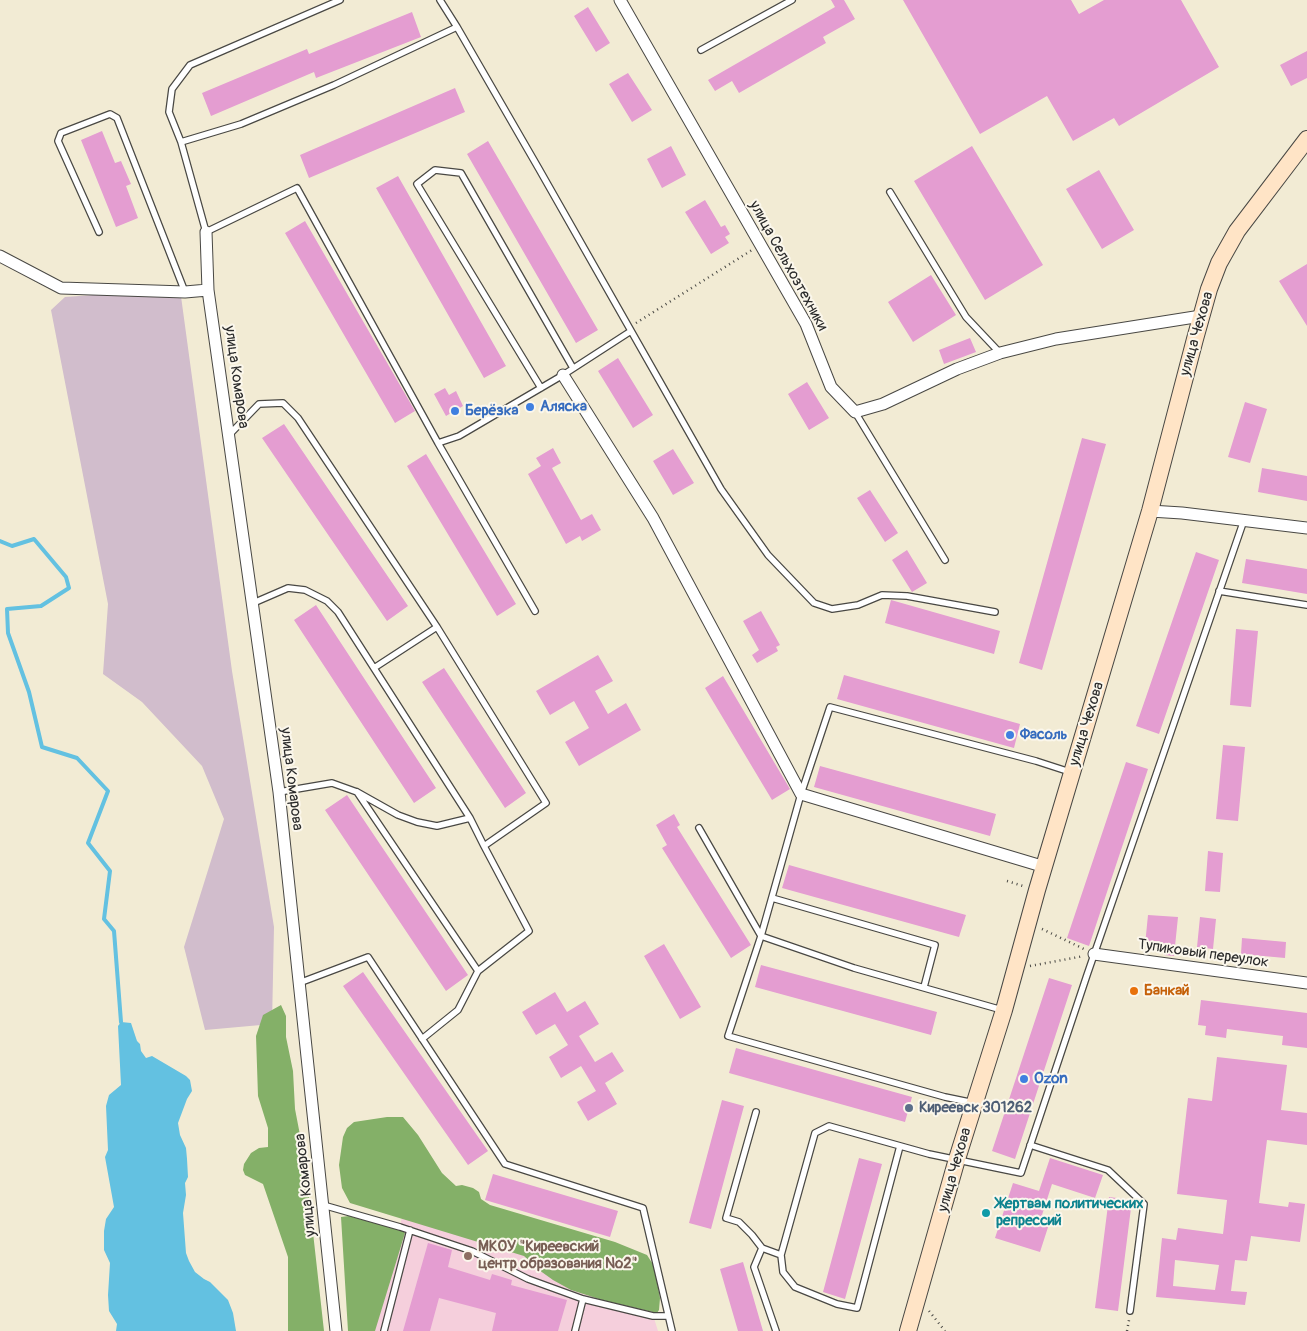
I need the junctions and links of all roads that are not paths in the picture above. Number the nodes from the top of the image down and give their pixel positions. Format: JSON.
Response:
{"nodes":[{"id":1,"x":340,"y":0,"type":"edge"},
{"id":2,"x":440,"y":0,"type":"edge"},
{"id":3,"x":620,"y":0,"type":"edge"},
{"id":4,"x":792,"y":0,"type":"edge"},
{"id":5,"x":457,"y":27,"type":"junction"},
{"id":6,"x":701,"y":50,"type":"dead end"},
{"id":7,"x":1307,"y":138,"type":"edge"},
{"id":8,"x":182,"y":142,"type":"junction"},
{"id":9,"x":890,"y":192,"type":"dead end"},
{"id":10,"x":99,"y":232,"type":"dead end"},
{"id":11,"x":206,"y":232,"type":"junction"},
{"id":12,"x":0,"y":256,"type":"edge"},
{"id":13,"x":208,"y":290,"type":"junction"},
{"id":14,"x":185,"y":292,"type":"junction"},
{"id":15,"x":1201,"y":316,"type":"junction"},
{"id":16,"x":630,"y":330,"type":"junction"},
{"id":17,"x":1000,"y":353,"type":"junction"},
{"id":18,"x":568,"y":371,"type":"junction"},
{"id":19,"x":541,"y":388,"type":"junction"},
{"id":20,"x":855,"y":412,"type":"junction"},
{"id":21,"x":229,"y":435,"type":"junction"},
{"id":22,"x":438,"y":443,"type":"junction"},
{"id":23,"x":1150,"y":511,"type":"junction"},
{"id":24,"x":1244,"y":520,"type":"junction"},
{"id":25,"x":1307,"y":528,"type":"edge"},
{"id":26,"x":945,"y":560,"type":"dead end"},
{"id":27,"x":1220,"y":591,"type":"junction"},
{"id":28,"x":251,"y":604,"type":"junction"},
{"id":29,"x":1307,"y":605,"type":"edge"},
{"id":30,"x":536,"y":611,"type":"dead end"},
{"id":31,"x":995,"y":612,"type":"dead end"},
{"id":32,"x":437,"y":627,"type":"junction"},
{"id":33,"x":374,"y":668,"type":"junction"},
{"id":34,"x":1072,"y":773,"type":"junction"},
{"id":35,"x":279,"y":792,"type":"junction"},
{"id":36,"x":357,"y":792,"type":"junction"},
{"id":37,"x":800,"y":794,"type":"junction"},
{"id":38,"x":470,"y":818,"type":"junction"},
{"id":39,"x":699,"y":828,"type":"dead end"},
{"id":40,"x":484,"y":846,"type":"junction"},
{"id":41,"x":1045,"y":866,"type":"junction"},
{"id":42,"x":772,"y":898,"type":"junction"},
{"id":43,"x":761,"y":936,"type":"junction"},
{"id":44,"x":1094,"y":954,"type":"junction"},
{"id":45,"x":478,"y":970,"type":"junction"},
{"id":46,"x":300,"y":983,"type":"junction"},
{"id":47,"x":1307,"y":983,"type":"edge"},
{"id":48,"x":924,"y":987,"type":"junction"},
{"id":49,"x":1004,"y":1010,"type":"junction"},
{"id":50,"x":422,"y":1039,"type":"junction"},
{"id":51,"x":975,"y":1103,"type":"junction"},
{"id":52,"x":756,"y":1112,"type":"dead end"},
{"id":53,"x":1030,"y":1145,"type":"junction"},
{"id":54,"x":900,"y":1146,"type":"junction"},
{"id":55,"x":957,"y":1159,"type":"junction"},
{"id":56,"x":323,"y":1205,"type":"junction"},
{"id":57,"x":410,"y":1230,"type":"junction"},
{"id":58,"x":762,"y":1248,"type":"junction"},
{"id":59,"x":781,"y":1255,"type":"junction"},
{"id":60,"x":583,"y":1299,"type":"junction"},
{"id":61,"x":1130,"y":1311,"type":"dead end"},
{"id":62,"x":668,"y":1316,"type":"junction"},
{"id":63,"x":336,"y":1331,"type":"edge"},
{"id":64,"x":384,"y":1331,"type":"edge"},
{"id":65,"x":575,"y":1331,"type":"edge"},
{"id":66,"x":672,"y":1331,"type":"edge"},
{"id":67,"x":776,"y":1331,"type":"edge"},
{"id":68,"x":908,"y":1331,"type":"edge"}],
"edges":[{"from":1,"to":8,"type":"lane"},
{"from":2,"to":5,"type":"lane"},
{"from":3,"to":20,"type":"street","name":"улица Сельхозтехники"},
{"from":4,"to":6,"type":"lane"},
{"from":5,"to":8,"type":"lane"},
{"from":5,"to":16,"type":"lane"},
{"from":7,"to":15,"type":"main road","name":"улица Чехова"},
{"from":8,"to":11,"type":"lane"},
{"from":9,"to":17,"type":"lane"},
{"from":10,"to":14,"type":"lane"},
{"from":11,"to":13,"type":"street","name":"улица Комарова"},
{"from":11,"to":22,"type":"lane"},
{"from":12,"to":14,"type":"street"},
{"from":13,"to":14,"type":"street"},
{"from":13,"to":21,"type":"street","name":"улица Комарова"},
{"from":15,"to":17,"type":"street"},
{"from":15,"to":23,"type":"main road","name":"улица Чехова"},
{"from":16,"to":18,"type":"lane"},
{"from":16,"to":31,"type":"lane"},
{"from":17,"to":20,"type":"street"},
{"from":18,"to":19,"type":"lane"},
{"from":18,"to":19,"type":"lane"},
{"from":18,"to":37,"type":"street"},
{"from":19,"to":22,"type":"lane"},
{"from":20,"to":26,"type":"lane"},
{"from":21,"to":28,"type":"street","name":"улица Комарова"},
{"from":21,"to":32,"type":"lane"},
{"from":22,"to":30,"type":"lane"},
{"from":23,"to":24,"type":"street"},
{"from":23,"to":34,"type":"main road","name":"улица Чехова"},
{"from":24,"to":25,"type":"street"},
{"from":24,"to":27,"type":"lane"},
{"from":27,"to":29,"type":"lane"},
{"from":27,"to":44,"type":"lane"},
{"from":28,"to":33,"type":"lane"},
{"from":28,"to":35,"type":"street","name":"улица Комарова"},
{"from":32,"to":33,"type":"lane"},
{"from":32,"to":40,"type":"lane"},
{"from":33,"to":38,"type":"lane"},
{"from":34,"to":37,"type":"lane"},
{"from":34,"to":41,"type":"main road","name":"улица Чехова"},
{"from":35,"to":36,"type":"lane"},
{"from":35,"to":46,"type":"street","name":"улица Комарова"},
{"from":36,"to":38,"type":"lane"},
{"from":36,"to":45,"type":"lane"},
{"from":37,"to":41,"type":"street"},
{"from":37,"to":42,"type":"lane"},
{"from":38,"to":40,"type":"lane"},
{"from":39,"to":43,"type":"lane"},
{"from":40,"to":45,"type":"lane"},
{"from":41,"to":49,"type":"main road","name":"улица Чехова"},
{"from":42,"to":43,"type":"lane"},
{"from":42,"to":48,"type":"lane"},
{"from":43,"to":48,"type":"lane"},
{"from":43,"to":51,"type":"lane"},
{"from":44,"to":47,"type":"street","name":"Тупиковый переулок"},
{"from":44,"to":53,"type":"lane"},
{"from":45,"to":50,"type":"lane"},
{"from":46,"to":50,"type":"lane"},
{"from":46,"to":56,"type":"street","name":"улица Комарова"},
{"from":48,"to":49,"type":"lane"},
{"from":49,"to":51,"type":"main road","name":"улица Чехова"},
{"from":50,"to":62,"type":"lane"},
{"from":51,"to":55,"type":"main road","name":"улица Чехова"},
{"from":52,"to":58,"type":"lane"},
{"from":53,"to":55,"type":"lane"},
{"from":53,"to":61,"type":"lane"},
{"from":54,"to":55,"type":"lane"},
{"from":54,"to":59,"type":"lane"},
{"from":54,"to":59,"type":"lane"},
{"from":55,"to":68,"type":"main road","name":"улица Чехова"},
{"from":56,"to":57,"type":"lane"},
{"from":56,"to":63,"type":"street","name":"улица Комарова"},
{"from":57,"to":60,"type":"lane"},
{"from":57,"to":64,"type":"lane"},
{"from":58,"to":59,"type":"lane"},
{"from":58,"to":67,"type":"lane"},
{"from":60,"to":62,"type":"lane"},
{"from":60,"to":65,"type":"lane"},
{"from":62,"to":66,"type":"lane"}]}
